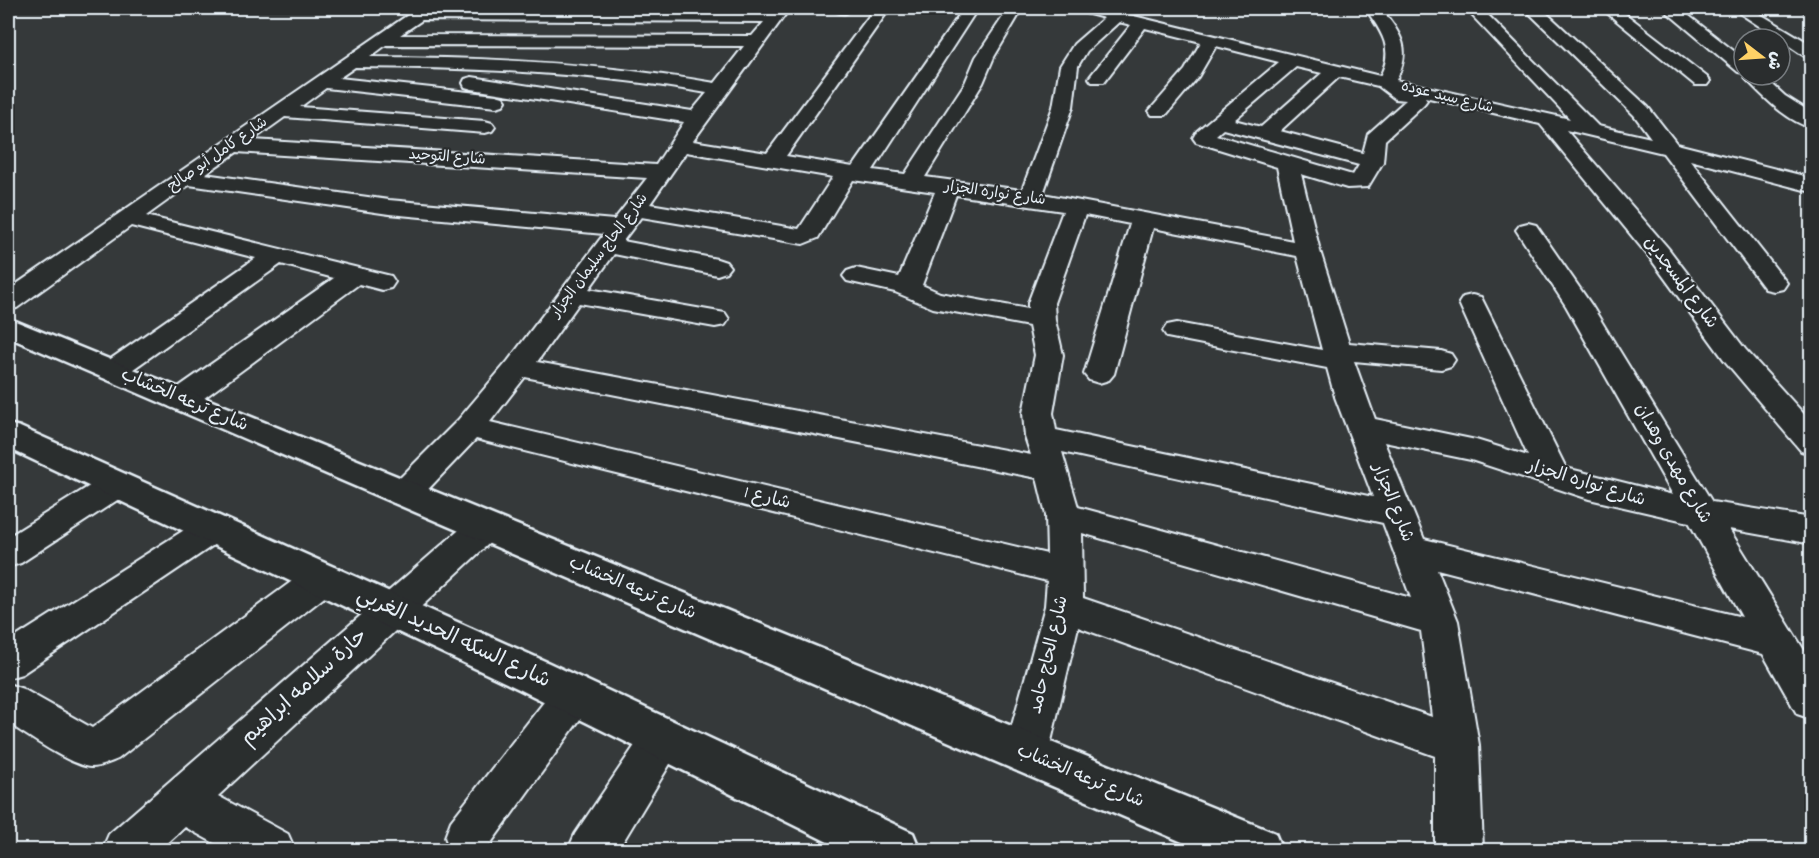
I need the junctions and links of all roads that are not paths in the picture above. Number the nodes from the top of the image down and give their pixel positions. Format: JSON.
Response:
{"nodes":[{"id":1,"x":883,"y":8,"type":"edge"},
{"id":2,"x":971,"y":8,"type":"edge"},
{"id":3,"x":1016,"y":8,"type":"edge"},
{"id":4,"x":1084,"y":8,"type":"edge"},
{"id":5,"x":1373,"y":8,"type":"edge"},
{"id":6,"x":1473,"y":8,"type":"edge"},
{"id":7,"x":1532,"y":8,"type":"edge"},
{"id":8,"x":1609,"y":8,"type":"edge"},
{"id":9,"x":1670,"y":8,"type":"edge"},
{"id":10,"x":1740,"y":8,"type":"edge"},
{"id":11,"x":423,"y":11,"type":"edge"},
{"id":12,"x":481,"y":11,"type":"edge"},
{"id":13,"x":559,"y":12,"type":"edge"},
{"id":14,"x":639,"y":12,"type":"edge"},
{"id":15,"x":779,"y":12,"type":"edge"},
{"id":16,"x":1116,"y":16,"type":"junction"},
{"id":17,"x":1142,"y":22,"type":"junction"},
{"id":18,"x":382,"y":40,"type":"junction"},
{"id":19,"x":1211,"y":40,"type":"junction"},
{"id":20,"x":757,"y":41,"type":"junction"},
{"id":21,"x":1812,"y":53,"type":"edge"},
{"id":22,"x":1732,"y":58,"type":"edge"},
{"id":23,"x":1293,"y":60,"type":"junction"},
{"id":24,"x":350,"y":62,"type":"junction"},
{"id":25,"x":1335,"y":71,"type":"junction"},
{"id":26,"x":1098,"y":78,"type":"dead end"},
{"id":27,"x":1701,"y":81,"type":"dead end"},
{"id":28,"x":321,"y":82,"type":"junction"},
{"id":29,"x":472,"y":83,"type":"dead end"},
{"id":30,"x":1385,"y":83,"type":"junction"},
{"id":31,"x":1764,"y":87,"type":"edge"},
{"id":32,"x":719,"y":89,"type":"junction"},
{"id":33,"x":1417,"y":100,"type":"junction"},
{"id":34,"x":507,"y":102,"type":"dead end"},
{"id":35,"x":280,"y":111,"type":"junction"},
{"id":36,"x":1160,"y":111,"type":"dead end"},
{"id":37,"x":698,"y":118,"type":"junction"},
{"id":38,"x":1220,"y":122,"type":"junction"},
{"id":39,"x":1812,"y":122,"type":"edge"},
{"id":40,"x":485,"y":127,"type":"dead end"},
{"id":41,"x":1554,"y":129,"type":"junction"},
{"id":42,"x":1593,"y":132,"type":"junction"},
{"id":43,"x":1265,"y":134,"type":"junction"},
{"id":44,"x":231,"y":145,"type":"junction"},
{"id":45,"x":682,"y":145,"type":"junction"},
{"id":46,"x":1668,"y":148,"type":"junction"},
{"id":47,"x":772,"y":161,"type":"junction"},
{"id":48,"x":1372,"y":162,"type":"junction"},
{"id":49,"x":1287,"y":163,"type":"junction"},
{"id":50,"x":663,"y":172,"type":"junction"},
{"id":51,"x":853,"y":174,"type":"junction"},
{"id":52,"x":185,"y":178,"type":"junction"},
{"id":53,"x":911,"y":182,"type":"junction"},
{"id":54,"x":1812,"y":185,"type":"edge"},
{"id":55,"x":948,"y":187,"type":"junction"},
{"id":56,"x":1030,"y":198,"type":"junction"},
{"id":57,"x":1076,"y":207,"type":"junction"},
{"id":58,"x":126,"y":218,"type":"junction"},
{"id":59,"x":1143,"y":220,"type":"junction"},
{"id":60,"x":621,"y":228,"type":"junction"},
{"id":61,"x":1528,"y":230,"type":"dead end"},
{"id":62,"x":1308,"y":251,"type":"junction"},
{"id":63,"x":276,"y":256,"type":"junction"},
{"id":64,"x":717,"y":267,"type":"dead end"},
{"id":65,"x":355,"y":275,"type":"junction"},
{"id":66,"x":856,"y":276,"type":"dead end"},
{"id":67,"x":382,"y":282,"type":"dead end"},
{"id":68,"x":1774,"y":283,"type":"dead end"},
{"id":69,"x":908,"y":288,"type":"junction"},
{"id":70,"x":572,"y":294,"type":"junction"},
{"id":71,"x":8,"y":302,"type":"edge"},
{"id":72,"x":1472,"y":303,"type":"dead end"},
{"id":73,"x":715,"y":319,"type":"dead end"},
{"id":74,"x":1041,"y":321,"type":"junction"},
{"id":75,"x":8,"y":327,"type":"edge"},
{"id":76,"x":1177,"y":331,"type":"dead end"},
{"id":77,"x":1339,"y":356,"type":"junction"},
{"id":78,"x":1441,"y":360,"type":"dead end"},
{"id":79,"x":518,"y":367,"type":"junction"},
{"id":80,"x":112,"y":371,"type":"junction"},
{"id":81,"x":1099,"y":374,"type":"dead end"},
{"id":82,"x":181,"y":400,"type":"junction"},
{"id":83,"x":469,"y":427,"type":"junction"},
{"id":84,"x":1362,"y":427,"type":"junction"},
{"id":85,"x":8,"y":435,"type":"edge"},
{"id":86,"x":1041,"y":437,"type":"junction"},
{"id":87,"x":1812,"y":444,"type":"edge"},
{"id":88,"x":1052,"y":470,"type":"junction"},
{"id":89,"x":1554,"y":477,"type":"junction"},
{"id":90,"x":116,"y":485,"type":"junction"},
{"id":91,"x":404,"y":494,"type":"junction"},
{"id":92,"x":1397,"y":514,"type":"junction"},
{"id":93,"x":1701,"y":514,"type":"junction"},
{"id":94,"x":1063,"y":515,"type":"junction"},
{"id":95,"x":485,"y":527,"type":"junction"},
{"id":96,"x":212,"y":528,"type":"junction"},
{"id":97,"x":1812,"y":531,"type":"edge"},
{"id":98,"x":1411,"y":549,"type":"junction"},
{"id":99,"x":8,"y":554,"type":"edge"},
{"id":100,"x":323,"y":578,"type":"junction"},
{"id":101,"x":1065,"y":589,"type":"junction"},
{"id":102,"x":390,"y":612,"type":"junction"},
{"id":103,"x":1439,"y":621,"type":"junction"},
{"id":104,"x":1776,"y":641,"type":"junction"},
{"id":105,"x":8,"y":662,"type":"edge"},
{"id":106,"x":573,"y":696,"type":"junction"},
{"id":107,"x":1812,"y":701,"type":"edge"},
{"id":108,"x":8,"y":702,"type":"edge"},
{"id":109,"x":663,"y":739,"type":"junction"},
{"id":110,"x":1457,"y":745,"type":"junction"},
{"id":111,"x":1026,"y":754,"type":"junction"},
{"id":112,"x":181,"y":800,"type":"junction"},
{"id":113,"x":468,"y":837,"type":"dead end"},
{"id":114,"x":126,"y":850,"type":"edge"},
{"id":115,"x":271,"y":850,"type":"edge"},
{"id":116,"x":592,"y":850,"type":"edge"},
{"id":117,"x":895,"y":850,"type":"edge"},
{"id":118,"x":1257,"y":850,"type":"edge"},
{"id":119,"x":1460,"y":850,"type":"edge"}],
"edges":[{"from":1,"to":47,"type":"street"},
{"from":2,"to":51,"type":"street"},
{"from":3,"to":53,"type":"street"},
{"from":4,"to":16,"type":"street","name":"شارع سيد عوده"},
{"from":5,"to":30,"type":"street"},
{"from":6,"to":42,"type":"street"},
{"from":7,"to":46,"type":"street"},
{"from":8,"to":27,"type":"street"},
{"from":9,"to":22,"type":"street"},
{"from":10,"to":21,"type":"street"},
{"from":11,"to":12,"type":"street"},
{"from":11,"to":18,"type":"street","name":"شارع كامل أبو صالح"},
{"from":12,"to":13,"type":"street"},
{"from":13,"to":14,"type":"street"},
{"from":14,"to":15,"type":"street"},
{"from":15,"to":20,"type":"street","name":"شارع الحاج سليمان الجزار"},
{"from":16,"to":17,"type":"street","name":"شارع سيد عوده"},
{"from":16,"to":56,"type":"street"},
{"from":17,"to":19,"type":"street","name":"شارع سيد عوده"},
{"from":17,"to":26,"type":"street"},
{"from":18,"to":20,"type":"street"},
{"from":18,"to":24,"type":"street","name":"شارع كامل أبو صالح"},
{"from":19,"to":23,"type":"street","name":"شارع سيد عوده"},
{"from":19,"to":36,"type":"street"},
{"from":20,"to":32,"type":"street","name":"شارع الحاج سليمان الجزار"},
{"from":23,"to":25,"type":"street","name":"شارع سيد عوده"},
{"from":23,"to":38,"type":"street"},
{"from":24,"to":28,"type":"street","name":"شارع كامل أبو صالح"},
{"from":24,"to":32,"type":"street"},
{"from":25,"to":30,"type":"street","name":"شارع سيد عوده"},
{"from":25,"to":43,"type":"street"},
{"from":28,"to":34,"type":"street"},
{"from":28,"to":35,"type":"street","name":"شارع كامل أبو صالح"},
{"from":29,"to":37,"type":"street"},
{"from":30,"to":33,"type":"street"},
{"from":30,"to":41,"type":"street","name":"شارع سيد عوده"},
{"from":31,"to":39,"type":"street"},
{"from":32,"to":37,"type":"street","name":"شارع الحاج سليمان الجزار"},
{"from":33,"to":41,"type":"street"},
{"from":33,"to":48,"type":"street"},
{"from":35,"to":40,"type":"street"},
{"from":35,"to":44,"type":"street","name":"شارع كامل أبو صالح"},
{"from":37,"to":45,"type":"street","name":"شارع الحاج سليمان الجزار"},
{"from":38,"to":43,"type":"street"},
{"from":38,"to":49,"type":"street"},
{"from":41,"to":42,"type":"street","name":"شارع سيد عوده"},
{"from":41,"to":87,"type":"street","name":"شارع المسجدين"},
{"from":42,"to":46,"type":"street","name":"شارع سيد عوده"},
{"from":43,"to":48,"type":"street"},
{"from":44,"to":50,"type":"street","name":"شارع التوحيد"},
{"from":44,"to":52,"type":"street","name":"شارع كامل أبو صالح"},
{"from":45,"to":47,"type":"street","name":"شارع نواره الجزار"},
{"from":45,"to":50,"type":"street","name":"شارع الحاج سليمان الجزار"},
{"from":46,"to":54,"type":"street","name":"شارع سيد عوده"},
{"from":46,"to":68,"type":"street"},
{"from":47,"to":51,"type":"street","name":"شارع نواره الجزار"},
{"from":48,"to":49,"type":"street"},
{"from":49,"to":62,"type":"street","name":"شارع الجزار"},
{"from":50,"to":60,"type":"street","name":"شارع الحاج سليمان الجزار"},
{"from":51,"to":53,"type":"street","name":"شارع نواره الجزار"},
{"from":51,"to":60,"type":"street"},
{"from":52,"to":58,"type":"street","name":"شارع كامل أبو صالح"},
{"from":52,"to":60,"type":"street"},
{"from":53,"to":55,"type":"street","name":"شارع نواره الجزار"},
{"from":55,"to":56,"type":"street","name":"شارع نواره الجزار"},
{"from":55,"to":69,"type":"street"},
{"from":56,"to":57,"type":"street","name":"شارع نواره الجزار"},
{"from":57,"to":59,"type":"street","name":"شارع نواره الجزار"},
{"from":57,"to":74,"type":"street","name":"شارع الحاج حامد"},
{"from":58,"to":63,"type":"street"},
{"from":58,"to":71,"type":"street","name":"شارع كامل أبو صالح"},
{"from":59,"to":62,"type":"street","name":"شارع نواره الجزار"},
{"from":59,"to":81,"type":"street"},
{"from":60,"to":64,"type":"street"},
{"from":60,"to":70,"type":"street","name":"شارع الحاج سليمان الجزار"},
{"from":61,"to":93,"type":"street","name":"شارع مهدى وهدان"},
{"from":62,"to":77,"type":"street","name":"شارع الجزار"},
{"from":63,"to":65,"type":"street"},
{"from":63,"to":80,"type":"street"},
{"from":65,"to":67,"type":"street"},
{"from":65,"to":82,"type":"street"},
{"from":66,"to":69,"type":"street"},
{"from":69,"to":74,"type":"street"},
{"from":70,"to":73,"type":"street"},
{"from":70,"to":79,"type":"street","name":"شارع الحاج سليمان الجزار"},
{"from":72,"to":89,"type":"street"},
{"from":74,"to":86,"type":"street","name":"شارع الحاج حامد"},
{"from":75,"to":80,"type":"street","name":"شارع ترعه الخشاب"},
{"from":76,"to":77,"type":"street"},
{"from":77,"to":78,"type":"street"},
{"from":77,"to":84,"type":"street","name":"شارع الجزار"},
{"from":79,"to":83,"type":"street","name":"شارع الحاج سليمان الجزار"},
{"from":79,"to":88,"type":"street"},
{"from":80,"to":82,"type":"street","name":"شارع ترعه الخشاب"},
{"from":82,"to":91,"type":"street","name":"شارع ترعه الخشاب"},
{"from":83,"to":91,"type":"street","name":"شارع الحاج سليمان الجزار"},
{"from":83,"to":101,"type":"street","name":"شارع 1"},
{"from":84,"to":89,"type":"street","name":"شارع نواره الجزار"},
{"from":84,"to":92,"type":"street","name":"شارع الجزار"},
{"from":85,"to":90,"type":"street","name":"شارع السكه الحديد الغربي"},
{"from":86,"to":88,"type":"street","name":"شارع الحاج حامد"},
{"from":86,"to":92,"type":"street"},
{"from":88,"to":94,"type":"street","name":"شارع الحاج حامد"},
{"from":89,"to":93,"type":"street","name":"شارع نواره الجزار"},
{"from":90,"to":96,"type":"street","name":"شارع السكه الحديد الغربي"},
{"from":90,"to":99,"type":"street"},
{"from":91,"to":95,"type":"street","name":"شارع ترعه الخشاب"},
{"from":92,"to":98,"type":"street","name":"شارع الجزار"},
{"from":93,"to":97,"type":"street","name":"شارع نواره الجزار"},
{"from":93,"to":104,"type":"street","name":"شارع مهدى وهدان"},
{"from":94,"to":101,"type":"street","name":"شارع الحاج حامد"},
{"from":94,"to":103,"type":"street"},
{"from":95,"to":102,"type":"street","name":"حارة سلامه ابراهيم"},
{"from":95,"to":111,"type":"street","name":"شارع ترعه الخشاب"},
{"from":96,"to":100,"type":"street","name":"شارع السكه الحديد الغربي"},
{"from":96,"to":105,"type":"street"},
{"from":98,"to":103,"type":"street","name":"شارع الجزار"},
{"from":98,"to":104,"type":"street"},
{"from":100,"to":102,"type":"street","name":"شارع السكه الحديد الغربي"},
{"from":100,"to":108,"type":"street"},
{"from":101,"to":110,"type":"street","name":"شارع 1"},
{"from":101,"to":111,"type":"street","name":"شارع الحاج حامد"},
{"from":102,"to":106,"type":"street","name":"شارع السكه الحديد الغربي"},
{"from":102,"to":112,"type":"street","name":"حارة سلامه ابراهيم"},
{"from":103,"to":110,"type":"street","name":"شارع الجزار"},
{"from":104,"to":107,"type":"street","name":"شارع مهدى وهدان"},
{"from":106,"to":109,"type":"street","name":"شارع السكه الحديد الغربي"},
{"from":106,"to":113,"type":"street"},
{"from":109,"to":116,"type":"street"},
{"from":109,"to":117,"type":"street","name":"شارع السكه الحديد الغربي"},
{"from":110,"to":119,"type":"street","name":"شارع الجزار"},
{"from":111,"to":118,"type":"street","name":"شارع ترعه الخشاب"},
{"from":112,"to":114,"type":"street","name":"حارة سلامه ابراهيم"},
{"from":112,"to":115,"type":"street"}]}
